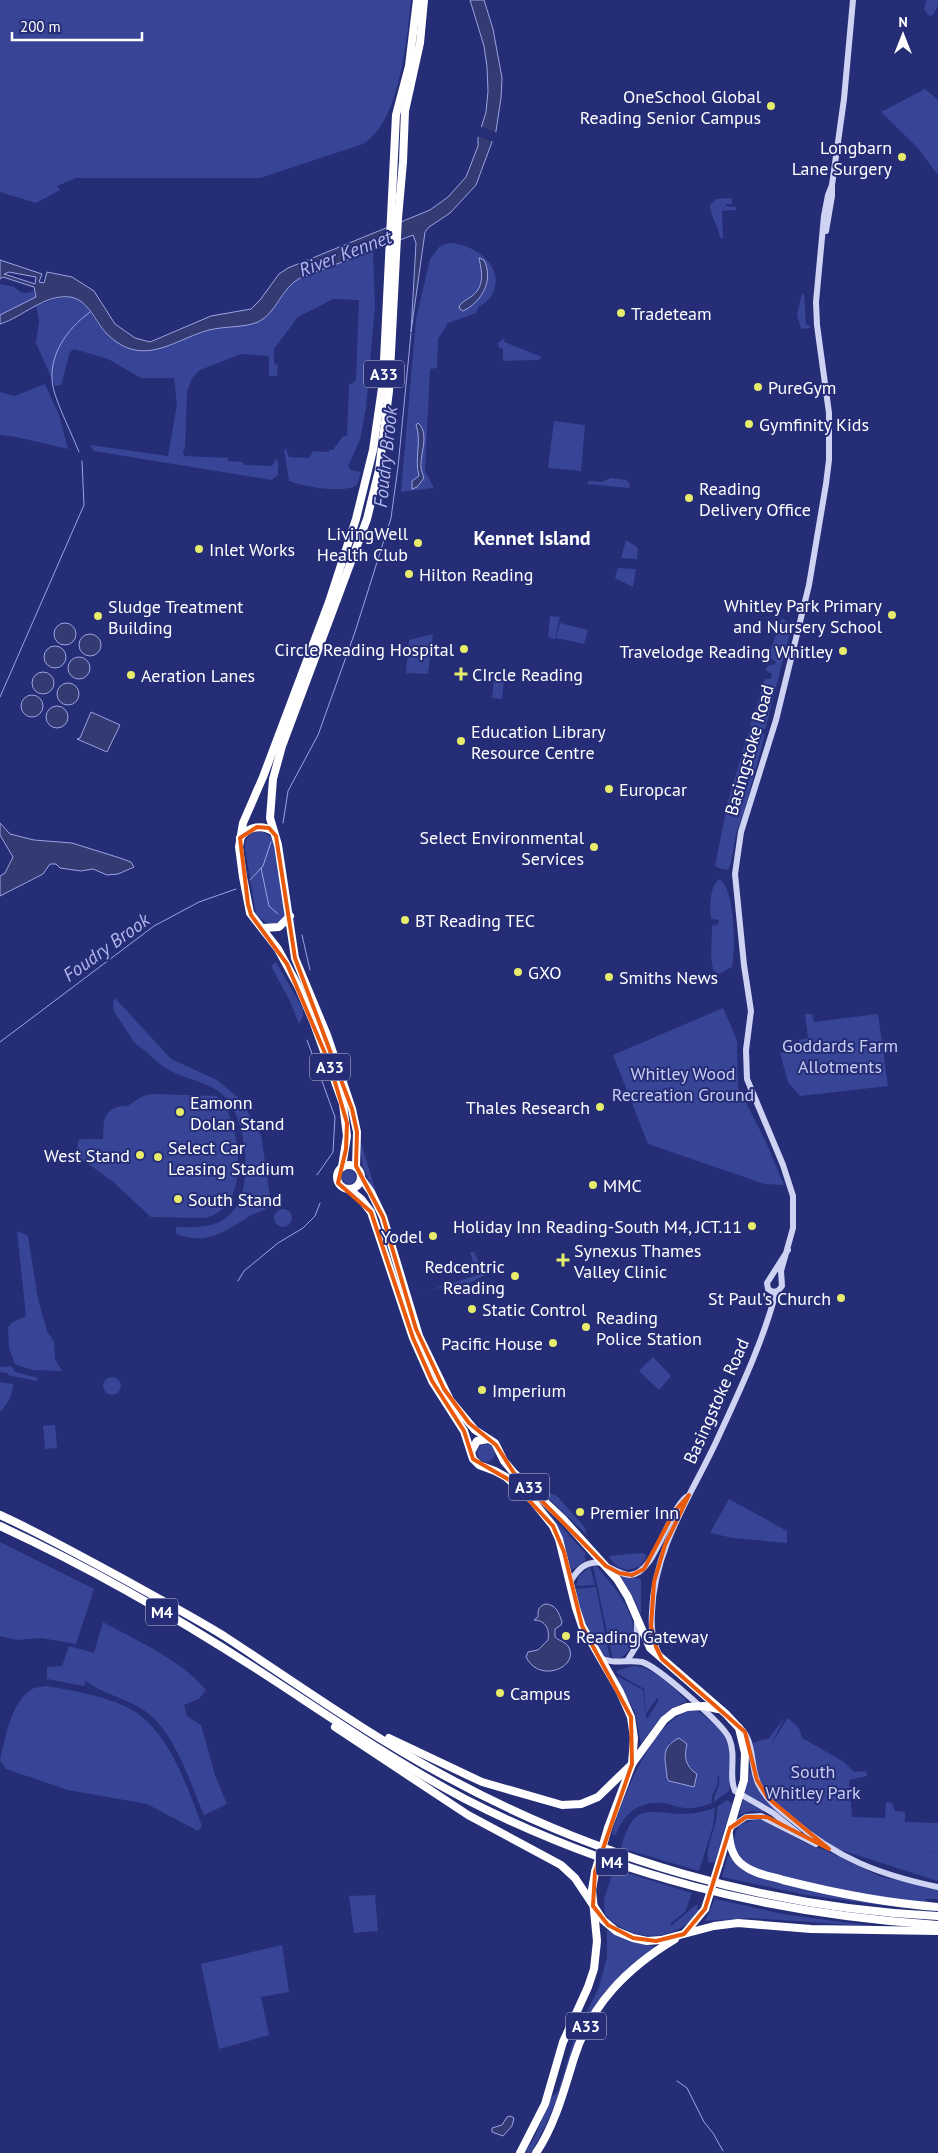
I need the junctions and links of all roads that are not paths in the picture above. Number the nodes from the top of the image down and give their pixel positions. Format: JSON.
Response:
{"nodes":[{"id":1,"x":417,"y":0,"type":"edge"},
{"id":2,"x":424,"y":0,"type":"edge"},
{"id":3,"x":853,"y":0,"type":"edge"},
{"id":4,"x":395,"y":219,"type":"junction"},
{"id":5,"x":393,"y":250,"type":"junction"},
{"id":6,"x":274,"y":832,"type":"junction"},
{"id":7,"x":240,"y":838,"type":"junction"},
{"id":8,"x":290,"y":916,"type":"junction"},
{"id":9,"x":263,"y":928,"type":"junction"},
{"id":10,"x":356,"y":1166,"type":"junction"},
{"id":11,"x":342,"y":1167,"type":"junction"},
{"id":12,"x":361,"y":1178,"type":"junction"},
{"id":13,"x":349,"y":1189,"type":"junction"},
{"id":14,"x":788,"y":1250,"type":"junction"},
{"id":15,"x":770,"y":1278,"type":"junction"},
{"id":16,"x":780,"y":1278,"type":"junction"},
{"id":17,"x":773,"y":1291,"type":"junction"},
{"id":18,"x":488,"y":1439,"type":"junction"},
{"id":19,"x":499,"y":1452,"type":"junction"},
{"id":20,"x":471,"y":1454,"type":"junction"},
{"id":21,"x":483,"y":1466,"type":"junction"},
{"id":22,"x":689,"y":1495,"type":"junction"},
{"id":23,"x":0,"y":1515,"type":"edge"},
{"id":24,"x":0,"y":1526,"type":"edge"},
{"id":25,"x":605,"y":1565,"type":"junction"},
{"id":26,"x":570,"y":1582,"type":"junction"},
{"id":27,"x":636,"y":1618,"type":"junction"},
{"id":28,"x":600,"y":1658,"type":"junction"},
{"id":29,"x":662,"y":1659,"type":"junction"},
{"id":30,"x":626,"y":1662,"type":"junction"},
{"id":31,"x":699,"y":1706,"type":"junction"},
{"id":32,"x":720,"y":1709,"type":"junction"},
{"id":33,"x":318,"y":1710,"type":"junction"},
{"id":34,"x":735,"y":1723,"type":"junction"},
{"id":35,"x":366,"y":1729,"type":"junction"},
{"id":36,"x":632,"y":1764,"type":"junction"},
{"id":37,"x":737,"y":1792,"type":"junction"},
{"id":38,"x":730,"y":1829,"type":"junction"},
{"id":39,"x":798,"y":1833,"type":"junction"},
{"id":40,"x":829,"y":1849,"type":"junction"},
{"id":41,"x":938,"y":1886,"type":"edge"},
{"id":42,"x":594,"y":1906,"type":"junction"},
{"id":43,"x":938,"y":1907,"type":"edge"},
{"id":44,"x":938,"y":1916,"type":"edge"},
{"id":45,"x":938,"y":1925,"type":"edge"},
{"id":46,"x":938,"y":1931,"type":"edge"},
{"id":47,"x":684,"y":1934,"type":"junction"},
{"id":48,"x":520,"y":2153,"type":"edge"},
{"id":49,"x":536,"y":2153,"type":"edge"}],
"edges":[{"from":1,"to":4,"type":"highway","number":"A33"},
{"from":2,"to":4,"type":"highway","number":"A33"},
{"from":3,"to":14,"type":"main road","name":"Basingstoke Road"},
{"from":4,"to":5,"type":"highway","number":"A33"},
{"from":5,"to":6,"type":"highway","number":"A33"},
{"from":5,"to":7,"type":"highway","number":"A33"},
{"from":6,"to":7,"type":"highway"},
{"from":6,"to":8,"type":"highway","number":"A33"},
{"from":7,"to":9,"type":"highway","number":"A33"},
{"from":8,"to":9,"type":"highway"},
{"from":8,"to":10,"type":"highway","number":"A33"},
{"from":9,"to":11,"type":"highway","number":"A33"},
{"from":10,"to":11,"type":"highway"},
{"from":10,"to":12,"type":"highway"},
{"from":11,"to":13,"type":"highway"},
{"from":12,"to":13,"type":"highway"},
{"from":12,"to":18,"type":"highway"},
{"from":13,"to":20,"type":"highway"},
{"from":14,"to":15,"type":"main road","name":"Basingstoke Road"},
{"from":14,"to":16,"type":"main road","name":"Basingstoke Road"},
{"from":15,"to":16,"type":"main road"},
{"from":15,"to":17,"type":"main road"},
{"from":16,"to":17,"type":"main road","name":"Basingstoke Road"},
{"from":17,"to":22,"type":"main road","name":"Basingstoke Road"},
{"from":18,"to":19,"type":"highway"},
{"from":18,"to":20,"type":"highway"},
{"from":19,"to":21,"type":"highway"},
{"from":19,"to":25,"type":"highway","number":"A33"},
{"from":20,"to":21,"type":"highway"},
{"from":21,"to":26,"type":"highway","number":"A33"},
{"from":22,"to":25,"type":"main road","name":"Basingstoke Road"},
{"from":22,"to":29,"type":"main road","name":"Basingstoke Road"},
{"from":23,"to":35,"type":"highway","number":"M4"},
{"from":24,"to":33,"type":"highway","number":"M4"},
{"from":25,"to":26,"type":"main road"},
{"from":25,"to":27,"type":"highway","name":"Basingstoke Road","number":"A33"},
{"from":26,"to":28,"type":"highway","number":"A33"},
{"from":27,"to":29,"type":"highway","name":"Basingstoke Road","number":"A33"},
{"from":27,"to":30,"type":"main road"},
{"from":28,"to":30,"type":"main road"},
{"from":28,"to":36,"type":"highway","number":"A33"},
{"from":29,"to":32,"type":"highway","name":"Basingstoke Road","number":"A33"},
{"from":30,"to":31,"type":"main road"},
{"from":31,"to":32,"type":"highway"},
{"from":31,"to":36,"type":"highway"},
{"from":31,"to":37,"type":"main road"},
{"from":32,"to":34,"type":"highway","name":"Basingstoke Road"},
{"from":33,"to":42,"type":"highway","number":"M4"},
{"from":33,"to":45,"type":"highway","number":"M4"},
{"from":34,"to":37,"type":"highway"},
{"from":34,"to":40,"type":"main road"},
{"from":35,"to":36,"type":"highway","number":"M4"},
{"from":35,"to":44,"type":"highway","number":"M4"},
{"from":36,"to":42,"type":"highway","bridge":true},
{"from":37,"to":38,"type":"highway"},
{"from":37,"to":39,"type":"main road"},
{"from":38,"to":39,"type":"main road"},
{"from":38,"to":43,"type":"highway"},
{"from":38,"to":47,"type":"highway","bridge":true},
{"from":39,"to":40,"type":"main road"},
{"from":40,"to":41,"type":"main road"},
{"from":42,"to":47,"type":"highway"},
{"from":42,"to":48,"type":"highway","number":"A33"},
{"from":46,"to":47,"type":"highway"},
{"from":47,"to":49,"type":"highway","number":"A33"}]}
